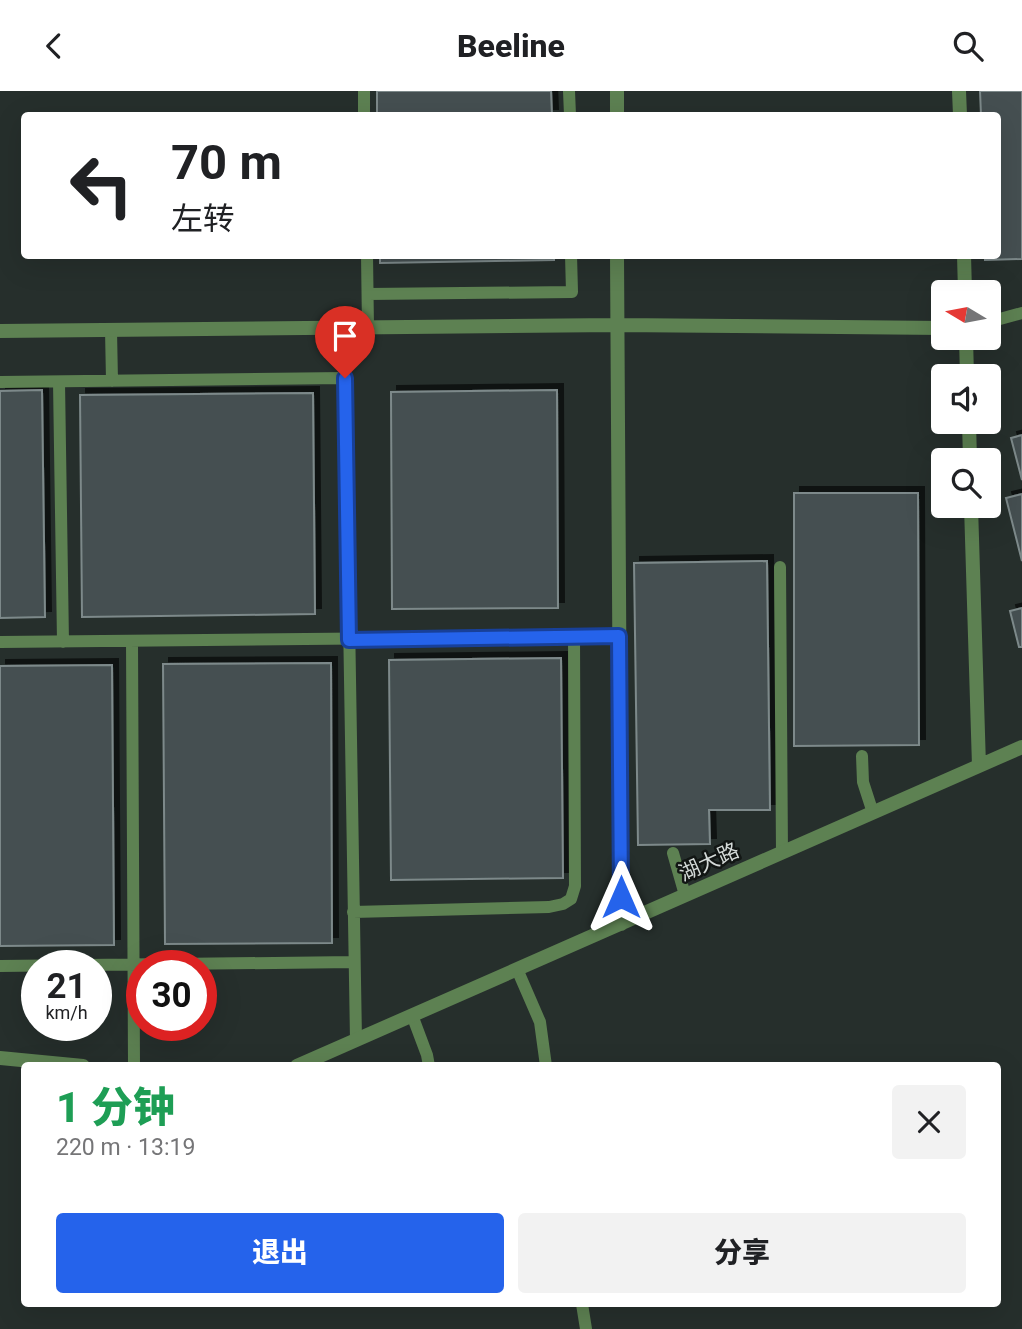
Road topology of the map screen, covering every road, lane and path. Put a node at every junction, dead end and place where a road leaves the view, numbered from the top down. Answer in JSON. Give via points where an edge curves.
{"nodes":[{"id":1,"x":364,"y":91,"type":"edge"},
{"id":2,"x":569,"y":91,"type":"edge"},
{"id":3,"x":617,"y":91,"type":"edge"},
{"id":4,"x":959,"y":91,"type":"edge"},
{"id":5,"x":364,"y":112,"type":"edge"},
{"id":6,"x":570,"y":112,"type":"edge"},
{"id":7,"x":617,"y":112,"type":"edge"},
{"id":8,"x":960,"y":112,"type":"edge"},
{"id":9,"x":367,"y":259,"type":"edge"},
{"id":10,"x":571,"y":259,"type":"edge"},
{"id":11,"x":617,"y":259,"type":"edge"},
{"id":12,"x":964,"y":259,"type":"edge"},
{"id":13,"x":965,"y":280,"type":"edge"},
{"id":14,"x":368,"y":294,"type":"junction"},
{"id":15,"x":1022,"y":313,"type":"edge"},
{"id":16,"x":1001,"y":320,"type":"edge"},
{"id":17,"x":1022,"y":322,"type":"edge"},
{"id":18,"x":1001,"y":323,"type":"edge"},
{"id":19,"x":617,"y":325,"type":"junction"},
{"id":20,"x":368,"y":328,"type":"junction"},
{"id":21,"x":931,"y":328,"type":"edge"},
{"id":22,"x":111,"y":330,"type":"junction"},
{"id":23,"x":0,"y":331,"type":"edge"},
{"id":24,"x":112,"y":381,"type":"junction"},
{"id":25,"x":0,"y":382,"type":"edge"},
{"id":26,"x":60,"y":382,"type":"junction"},
{"id":27,"x":971,"y":518,"type":"edge"},
{"id":28,"x":780,"y":567,"type":"dead end"},
{"id":29,"x":574,"y":636,"type":"junction"},
{"id":30,"x":619,"y":636,"type":"junction"},
{"id":31,"x":349,"y":640,"type":"junction"},
{"id":32,"x":132,"y":641,"type":"junction"},
{"id":33,"x":0,"y":642,"type":"edge"},
{"id":34,"x":63,"y":642,"type":"junction"},
{"id":35,"x":1022,"y":747,"type":"edge"},
{"id":36,"x":862,"y":755,"type":"dead end"},
{"id":37,"x":979,"y":766,"type":"junction"},
{"id":38,"x":873,"y":813,"type":"junction"},
{"id":39,"x":673,"y":853,"type":"dead end"},
{"id":40,"x":782,"y":853,"type":"junction"},
{"id":41,"x":685,"y":895,"type":"junction"},
{"id":42,"x":354,"y":912,"type":"junction"},
{"id":43,"x":621,"y":923,"type":"junction"},
{"id":44,"x":133,"y":950,"type":"edge"},
{"id":45,"x":354,"y":962,"type":"junction"},
{"id":46,"x":217,"y":963,"type":"edge"},
{"id":47,"x":126,"y":964,"type":"edge"},
{"id":48,"x":0,"y":966,"type":"edge"},
{"id":49,"x":517,"y":969,"type":"junction"},
{"id":50,"x":412,"y":1015,"type":"junction"},
{"id":51,"x":356,"y":1040,"type":"junction"},
{"id":52,"x":134,"y":1041,"type":"edge"},
{"id":53,"x":0,"y":1058,"type":"edge"},
{"id":54,"x":42,"y":1062,"type":"edge"},
{"id":55,"x":134,"y":1062,"type":"edge"},
{"id":56,"x":306,"y":1062,"type":"edge"},
{"id":57,"x":428,"y":1062,"type":"edge"},
{"id":58,"x":545,"y":1062,"type":"edge"},
{"id":59,"x":582,"y":1307,"type":"edge"},
{"id":60,"x":586,"y":1329,"type":"edge"}],
"edges":[{"from":1,"to":5,"type":"lane"},
{"from":2,"to":6,"type":"lane"},
{"from":3,"to":7,"type":"street"},
{"from":4,"to":8,"type":"street"},
{"from":9,"to":14,"type":"lane"},
{"from":10,"to":14,"type":"lane","via":[[572,292]]},
{"from":11,"to":19,"type":"street"},
{"from":12,"to":13,"type":"street"},
{"from":14,"to":20,"type":"lane"},
{"from":15,"to":16,"type":"lane"},
{"from":17,"to":18,"type":"lane"},
{"from":19,"to":20,"type":"street"},
{"from":19,"to":21,"type":"street"},
{"from":19,"to":30,"type":"street"},
{"from":20,"to":22,"type":"street"},
{"from":22,"to":23,"type":"street"},
{"from":22,"to":24,"type":"lane"},
{"from":24,"to":26,"type":"lane"},
{"from":24,"to":31,"type":"lane","via":[[345,378]]},
{"from":25,"to":26,"type":"lane"},
{"from":26,"to":34,"type":"lane"},
{"from":27,"to":37,"type":"street"},
{"from":28,"to":40,"type":"lane"},
{"from":29,"to":30,"type":"lane"},
{"from":29,"to":31,"type":"lane"},
{"from":29,"to":42,"type":"lane","via":[[575,885],[571,899],[549,907]]},
{"from":30,"to":43,"type":"street"},
{"from":31,"to":32,"type":"lane"},
{"from":31,"to":42,"type":"lane"},
{"from":32,"to":34,"type":"lane"},
{"from":32,"to":44,"type":"lane"},
{"from":33,"to":34,"type":"lane"},
{"from":35,"to":37,"type":"street","name":"湖大路"},
{"from":36,"to":38,"type":"lane","via":[[863,782]]},
{"from":37,"to":38,"type":"street","name":"湖大路"},
{"from":38,"to":40,"type":"street","name":"湖大路"},
{"from":39,"to":41,"type":"lane"},
{"from":40,"to":41,"type":"street","name":"湖大路"},
{"from":41,"to":43,"type":"street","name":"湖大路"},
{"from":42,"to":45,"type":"lane"},
{"from":43,"to":49,"type":"street","name":"湖大路"},
{"from":45,"to":46,"type":"lane"},
{"from":45,"to":51,"type":"lane"},
{"from":47,"to":48,"type":"lane"},
{"from":49,"to":50,"type":"street","name":"湖大路"},
{"from":49,"to":58,"type":"lane","via":[[540,1022]]},
{"from":50,"to":51,"type":"street","name":"湖大路"},
{"from":50,"to":57,"type":"lane"},
{"from":51,"to":56,"type":"street","name":"湖大路"},
{"from":52,"to":55,"type":"lane"},
{"from":53,"to":54,"type":"street"},
{"from":59,"to":60,"type":"lane"}]}
